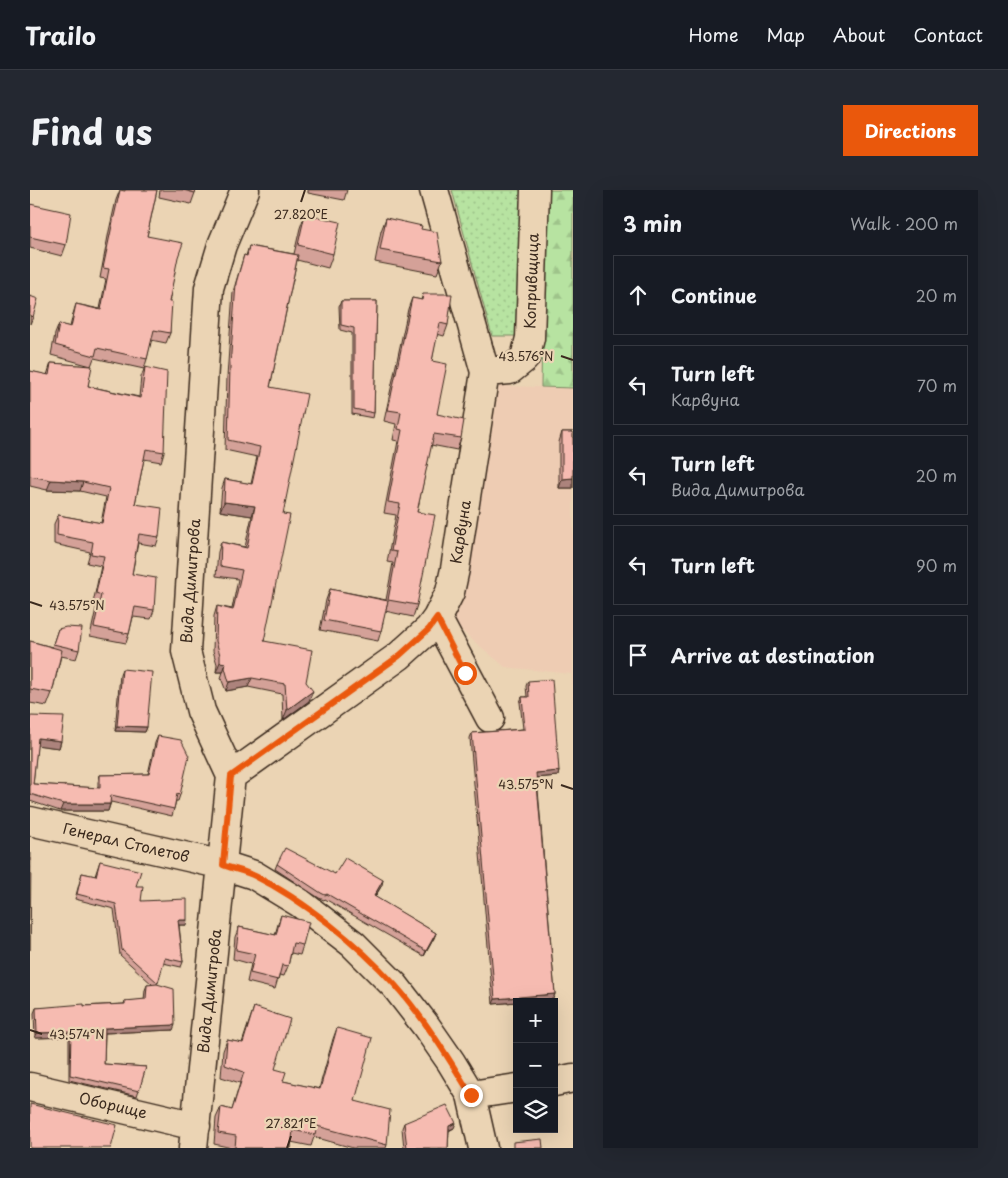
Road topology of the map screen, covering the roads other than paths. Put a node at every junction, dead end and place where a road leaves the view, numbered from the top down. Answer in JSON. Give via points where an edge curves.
{"nodes":[{"id":1,"x":245,"y":190,"type":"edge"},
{"id":2,"x":434,"y":190,"type":"edge"},
{"id":3,"x":536,"y":190,"type":"edge"},
{"id":4,"x":485,"y":372,"type":"junction"},
{"id":5,"x":437,"y":618,"type":"junction"},
{"id":6,"x":490,"y":718,"type":"dead end"},
{"id":7,"x":231,"y":776,"type":"junction"},
{"id":8,"x":30,"y":821,"type":"edge"},
{"id":9,"x":223,"y":865,"type":"junction"},
{"id":10,"x":573,"y":1078,"type":"edge"},
{"id":11,"x":558,"y":1081,"type":"edge"},
{"id":12,"x":30,"y":1086,"type":"edge"},
{"id":13,"x":513,"y":1089,"type":"edge"},
{"id":14,"x":471,"y":1095,"type":"junction"},
{"id":15,"x":195,"y":1137,"type":"edge"},
{"id":16,"x":483,"y":1148,"type":"edge"}],
"edges":[{"from":1,"to":7,"type":"street","name":"Вида Димитрова","via":[[209,288],[186,651],[200,711]]},
{"from":2,"to":4,"type":"street","name":"Карвуна"},
{"from":3,"to":4,"type":"street","name":"Копривщица","via":[[530,338],[525,358],[510,370]]},
{"from":4,"to":5,"type":"street","name":"Карвуна","via":[[455,569],[450,592]]},
{"from":5,"to":6,"type":"street"},
{"from":5,"to":7,"type":"street","name":"Карвуна","via":[[399,656]]},
{"from":7,"to":9,"type":"street","name":"Вида Димитрова"},
{"from":8,"to":9,"type":"street","name":"Генерал Столетов"},
{"from":9,"to":14,"type":"street","name":"Генерал Столетов","via":[[254,875],[292,898],[353,944],[395,986]]},
{"from":9,"to":15,"type":"street","name":"Вида Димитрова"},
{"from":10,"to":11,"type":"street"},
{"from":12,"to":15,"type":"street","name":"Оборище"},
{"from":13,"to":14,"type":"street"},
{"from":14,"to":16,"type":"street","name":"Генерал Столетов"}]}
